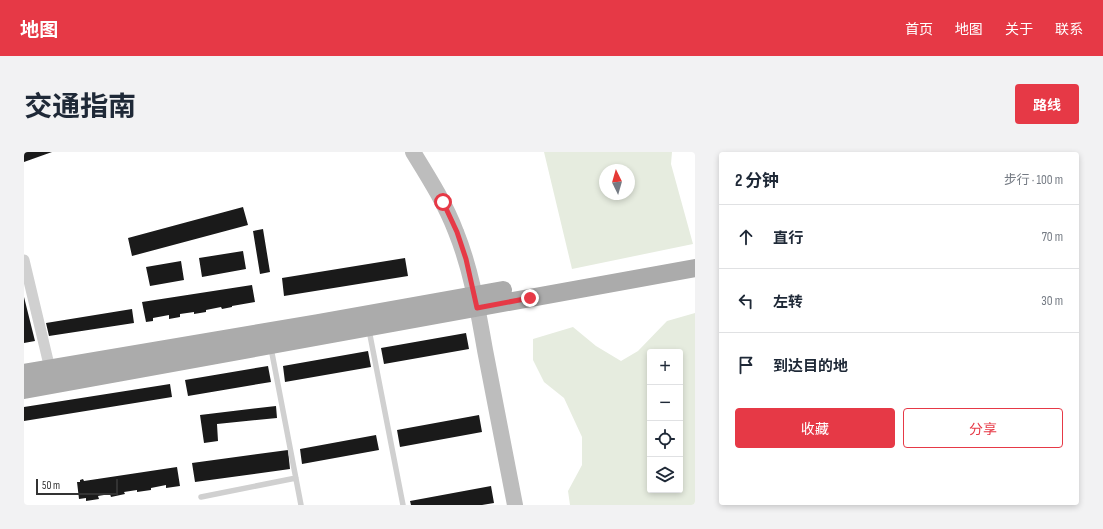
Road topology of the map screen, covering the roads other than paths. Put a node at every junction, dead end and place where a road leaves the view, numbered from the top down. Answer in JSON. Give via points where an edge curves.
{"nodes":[{"id":1,"x":413,"y":152,"type":"edge"},
{"id":2,"x":695,"y":256,"type":"edge"},
{"id":3,"x":24,"y":260,"type":"edge"},
{"id":4,"x":695,"y":268,"type":"edge"},
{"id":5,"x":476,"y":302,"type":"junction"},
{"id":6,"x":368,"y":327,"type":"junction"},
{"id":7,"x":270,"y":345,"type":"junction"},
{"id":8,"x":50,"y":369,"type":"junction"},
{"id":9,"x":24,"y":373,"type":"edge"},
{"id":10,"x":24,"y":390,"type":"edge"},
{"id":11,"x":296,"y":478,"type":"junction"},
{"id":12,"x":201,"y":497,"type":"dead end"},
{"id":13,"x":301,"y":505,"type":"edge"},
{"id":14,"x":403,"y":505,"type":"edge"},
{"id":15,"x":515,"y":505,"type":"edge"}],
"edges":[{"from":1,"to":5,"type":"street","via":[[443,202],[457,232]]},
{"from":2,"to":5,"type":"main road"},
{"from":3,"to":8,"type":"street"},
{"from":4,"to":5,"type":"main road"},
{"from":5,"to":6,"type":"main road"},
{"from":5,"to":8,"type":"main road","via":[[318,323]]},
{"from":5,"to":15,"type":"street"},
{"from":6,"to":7,"type":"main road"},
{"from":6,"to":14,"type":"lane"},
{"from":7,"to":10,"type":"main road"},
{"from":7,"to":11,"type":"lane"},
{"from":8,"to":9,"type":"main road"},
{"from":11,"to":12,"type":"lane"},
{"from":11,"to":13,"type":"lane"}]}
